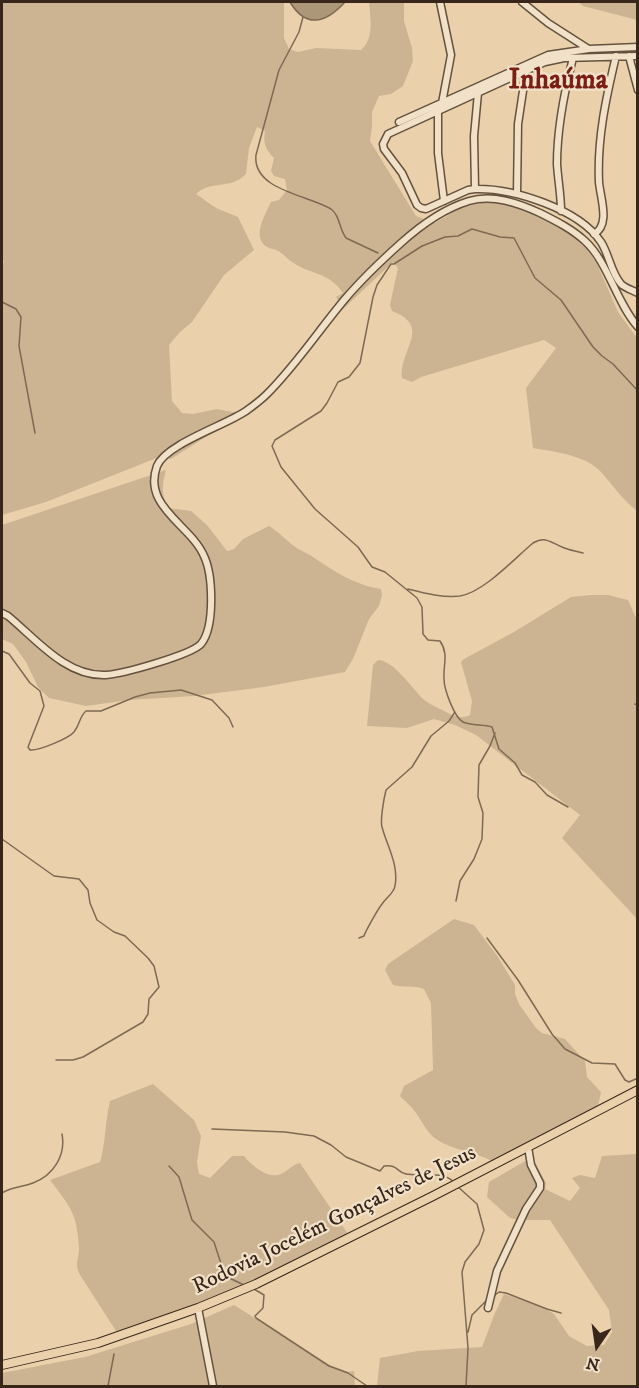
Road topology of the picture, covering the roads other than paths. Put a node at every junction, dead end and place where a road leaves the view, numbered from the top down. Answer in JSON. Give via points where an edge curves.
{"nodes":[{"id":1,"x":440,"y":2,"type":"edge"},
{"id":2,"x":522,"y":2,"type":"edge"},
{"id":3,"x":638,"y":48,"type":"edge"},
{"id":4,"x":589,"y":49,"type":"junction"},
{"id":5,"x":616,"y":56,"type":"junction"},
{"id":6,"x":629,"y":56,"type":"junction"},
{"id":7,"x":638,"y":56,"type":"edge"},
{"id":8,"x":573,"y":58,"type":"junction"},
{"id":9,"x":526,"y":71,"type":"junction"},
{"id":10,"x":638,"y":90,"type":"edge"},
{"id":11,"x":478,"y":93,"type":"junction"},
{"id":12,"x":442,"y":103,"type":"junction"},
{"id":13,"x":438,"y":111,"type":"junction"},
{"id":14,"x":399,"y":122,"type":"dead end"},
{"id":15,"x":475,"y":189,"type":"junction"},
{"id":16,"x":518,"y":194,"type":"junction"},
{"id":17,"x":444,"y":201,"type":"junction"},
{"id":18,"x":561,"y":211,"type":"junction"},
{"id":19,"x":594,"y":234,"type":"junction"},
{"id":20,"x":638,"y":293,"type":"edge"},
{"id":21,"x":638,"y":327,"type":"edge"},
{"id":22,"x":2,"y":613,"type":"edge"},
{"id":23,"x":638,"y":1090,"type":"edge"},
{"id":24,"x":528,"y":1147,"type":"junction"},
{"id":25,"x":198,"y":1308,"type":"junction"},
{"id":26,"x":488,"y":1308,"type":"dead end"},
{"id":27,"x":2,"y":1365,"type":"edge"},
{"id":28,"x":213,"y":1386,"type":"edge"}],
"edges":[{"from":1,"to":12,"type":"street","via":[[451,55]]},
{"from":2,"to":4,"type":"street"},
{"from":3,"to":4,"type":"street"},
{"from":4,"to":12,"type":"street","via":[[548,55]]},
{"from":5,"to":6,"type":"street"},
{"from":5,"to":8,"type":"street"},
{"from":5,"to":19,"type":"street","via":[[600,141],[603,223]]},
{"from":6,"to":7,"type":"street"},
{"from":6,"to":10,"type":"street"},
{"from":8,"to":9,"type":"street","via":[[552,60]]},
{"from":8,"to":18,"type":"street","via":[[558,134]]},
{"from":9,"to":11,"type":"street"},
{"from":9,"to":16,"type":"street","via":[[516,142]]},
{"from":11,"to":13,"type":"street"},
{"from":11,"to":15,"type":"street"},
{"from":12,"to":14,"type":"street"},
{"from":13,"to":17,"type":"street"},
{"from":13,"to":17,"type":"street","via":[[388,134],[383,144],[418,207]]},
{"from":15,"to":16,"type":"street"},
{"from":15,"to":17,"type":"street"},
{"from":16,"to":18,"type":"street"},
{"from":18,"to":19,"type":"street"},
{"from":19,"to":20,"type":"street","via":[[605,248],[620,282]]},
{"from":21,"to":22,"type":"street","via":[[624,310],[591,246],[564,225],[506,200],[470,200],[453,207],[424,222],[365,277],[267,394],[245,412],[192,438],[158,464],[157,496],[167,514],[194,539],[205,556],[210,621],[200,645],[190,652],[120,674],[102,675],[61,661]]},
{"from":23,"to":24,"type":"main road","name":"Rodovia Jocelém Gonçalves de Jesus"},
{"from":24,"to":25,"type":"main road","name":"Rodovia Jocelém Gonçalves de Jesus","via":[[256,1284]]},
{"from":24,"to":26,"type":"street","via":[[540,1188],[497,1271]]},
{"from":25,"to":27,"type":"main road","name":"Rodovia Jocelém Gonçalves de Jesus","via":[[79,1348]]},
{"from":25,"to":28,"type":"street"}]}
